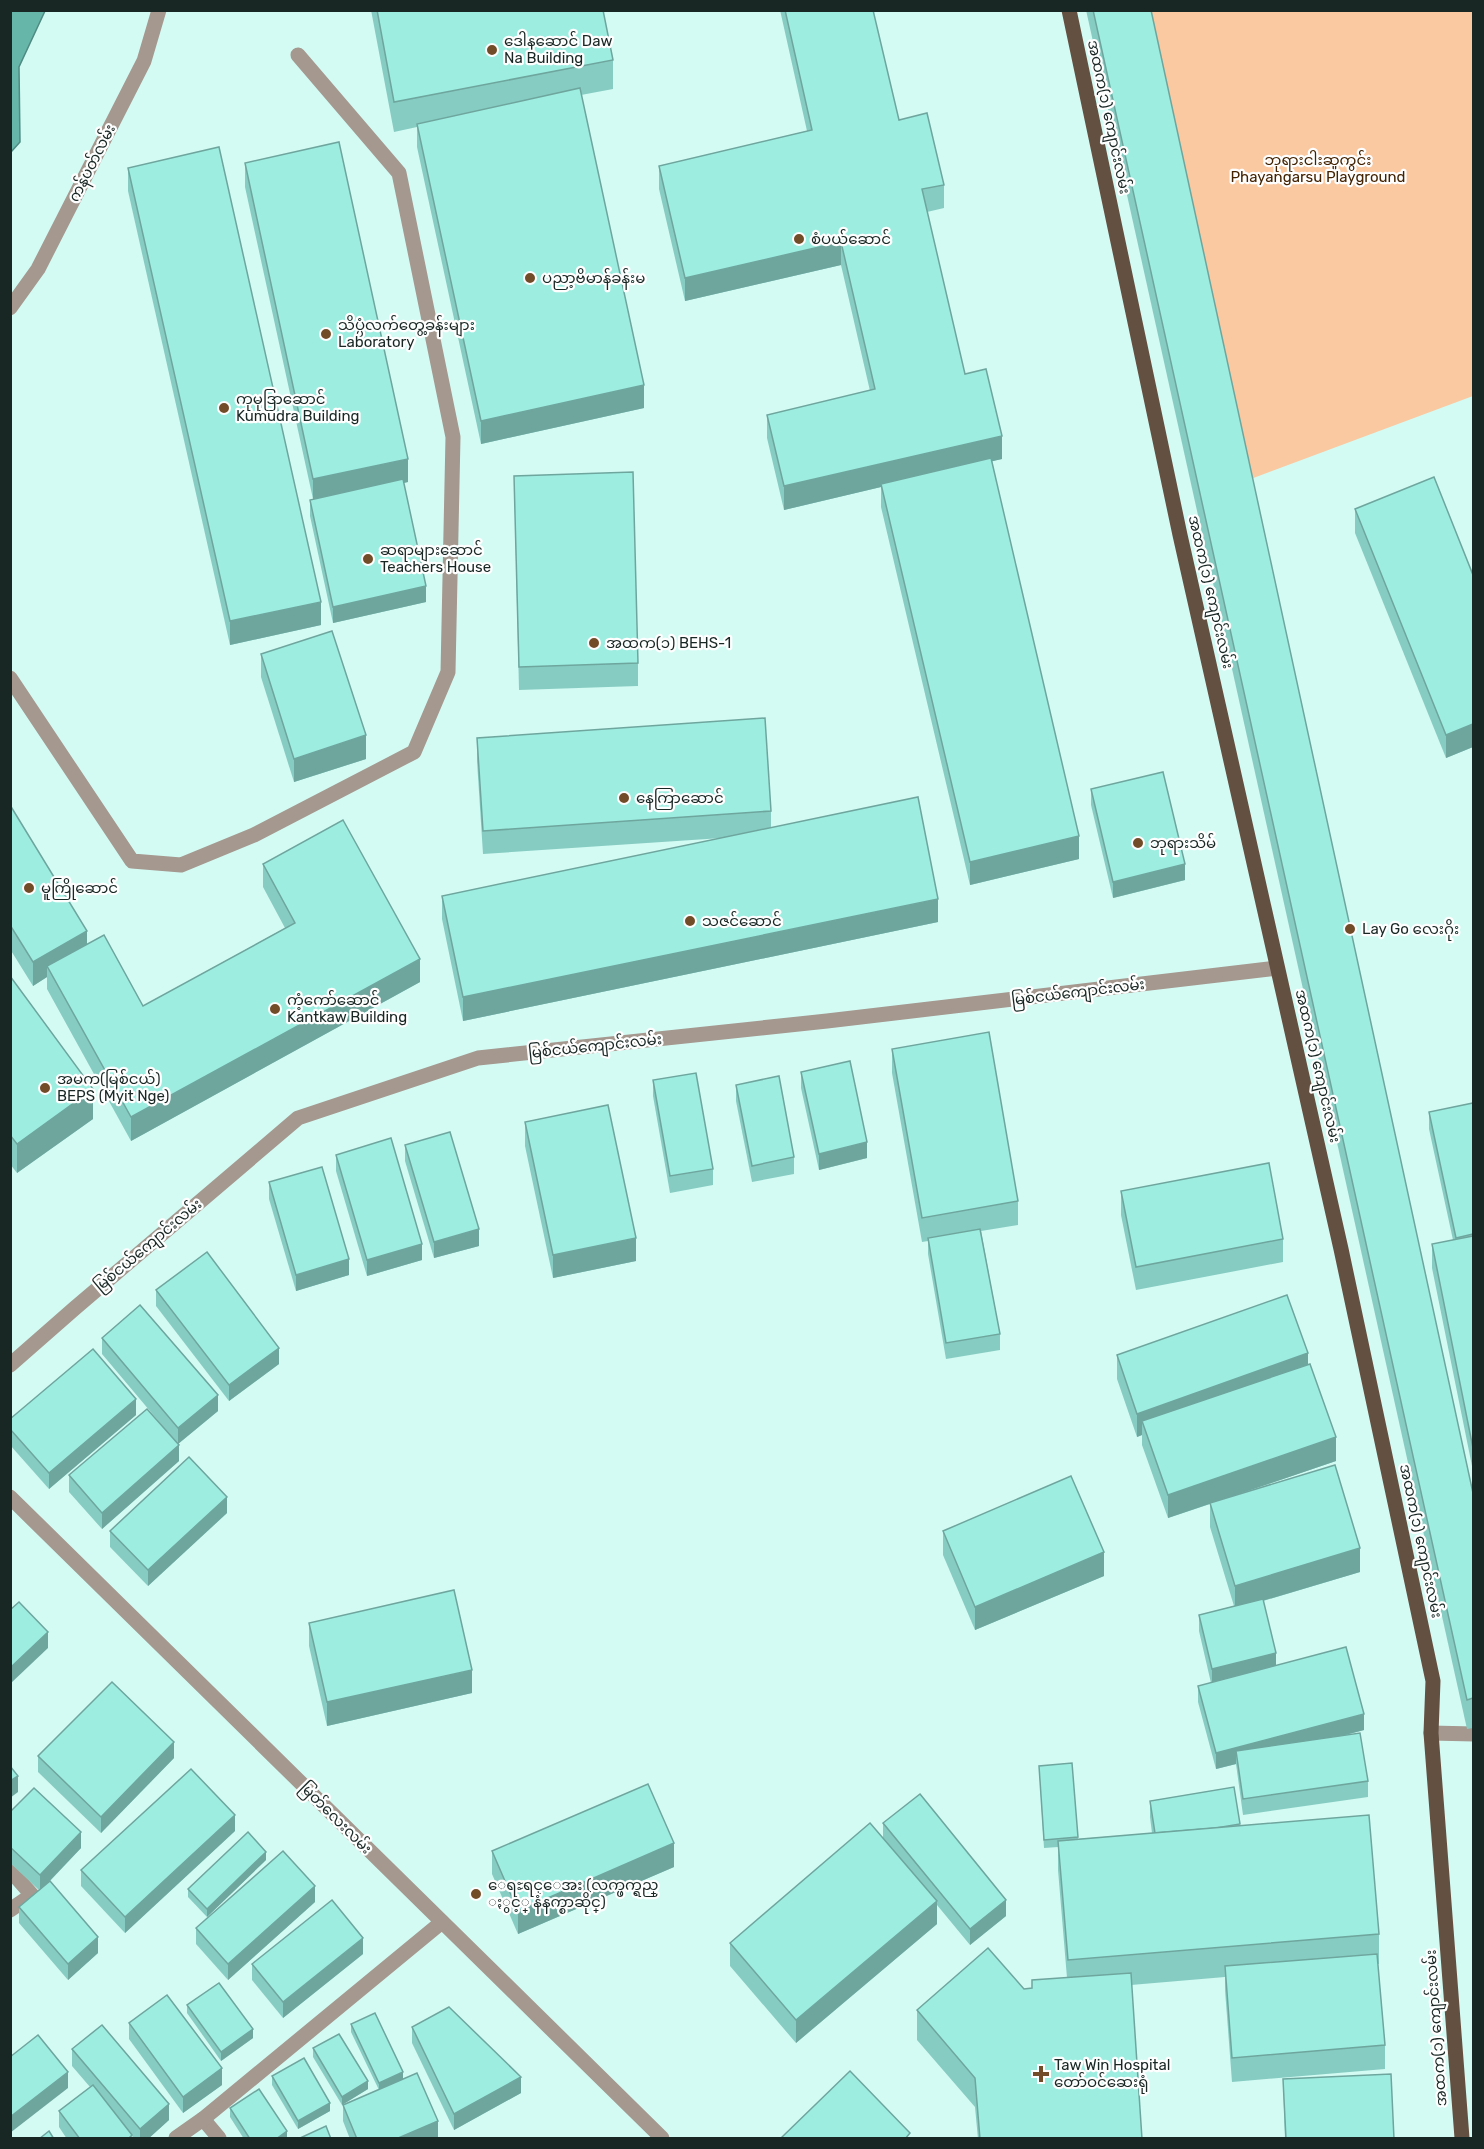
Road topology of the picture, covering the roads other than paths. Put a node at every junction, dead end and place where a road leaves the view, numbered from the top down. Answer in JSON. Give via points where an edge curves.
{"nodes":[{"id":1,"x":159,"y":10,"type":"edge"},
{"id":2,"x":1068,"y":10,"type":"edge"},
{"id":3,"x":298,"y":55,"type":"dead end"},
{"id":4,"x":10,"y":308,"type":"edge"},
{"id":5,"x":10,"y":678,"type":"edge"},
{"id":6,"x":1277,"y":968,"type":"junction"},
{"id":7,"x":10,"y":1365,"type":"edge"},
{"id":8,"x":10,"y":1497,"type":"edge"},
{"id":9,"x":1431,"y":1733,"type":"junction"},
{"id":10,"x":1473,"y":1734,"type":"edge"},
{"id":11,"x":10,"y":1870,"type":"edge"},
{"id":12,"x":10,"y":1910,"type":"edge"},
{"id":13,"x":442,"y":1922,"type":"junction"},
{"id":14,"x":203,"y":2119,"type":"junction"},
{"id":15,"x":176,"y":2139,"type":"edge"},
{"id":16,"x":219,"y":2139,"type":"edge"},
{"id":17,"x":662,"y":2139,"type":"edge"},
{"id":18,"x":1462,"y":2139,"type":"edge"}],
"edges":[{"from":1,"to":4,"type":"street","name":"ကန်ပတ်လမ်း","via":[[144,61],[38,269]]},
{"from":2,"to":6,"type":"main road","name":"အထက(၁) ကျောင်းလမ်း","via":[[1177,524]]},
{"from":3,"to":5,"type":"street","via":[[399,174],[453,437],[448,672],[414,752],[254,835],[181,866],[132,861]]},
{"from":6,"to":7,"type":"street","name":"မြစ်ငယ်ကျောင်းလမ်း","via":[[478,1058],[298,1118]]},
{"from":6,"to":9,"type":"main road","name":"အထက(၁) ကျောင်းလမ်း","via":[[1433,1681]]},
{"from":8,"to":13,"type":"street","name":"မြတ်လေးလမ်း"},
{"from":9,"to":10,"type":"street"},
{"from":9,"to":18,"type":"main road","name":"အထက(၁) ကျောင်းလမ်း"},
{"from":11,"to":12,"type":"street","via":[[32,1895]]},
{"from":13,"to":14,"type":"street"},
{"from":13,"to":17,"type":"street","name":"မြတ်လေးလမ်း"},
{"from":14,"to":15,"type":"street"},
{"from":14,"to":16,"type":"street"}]}
